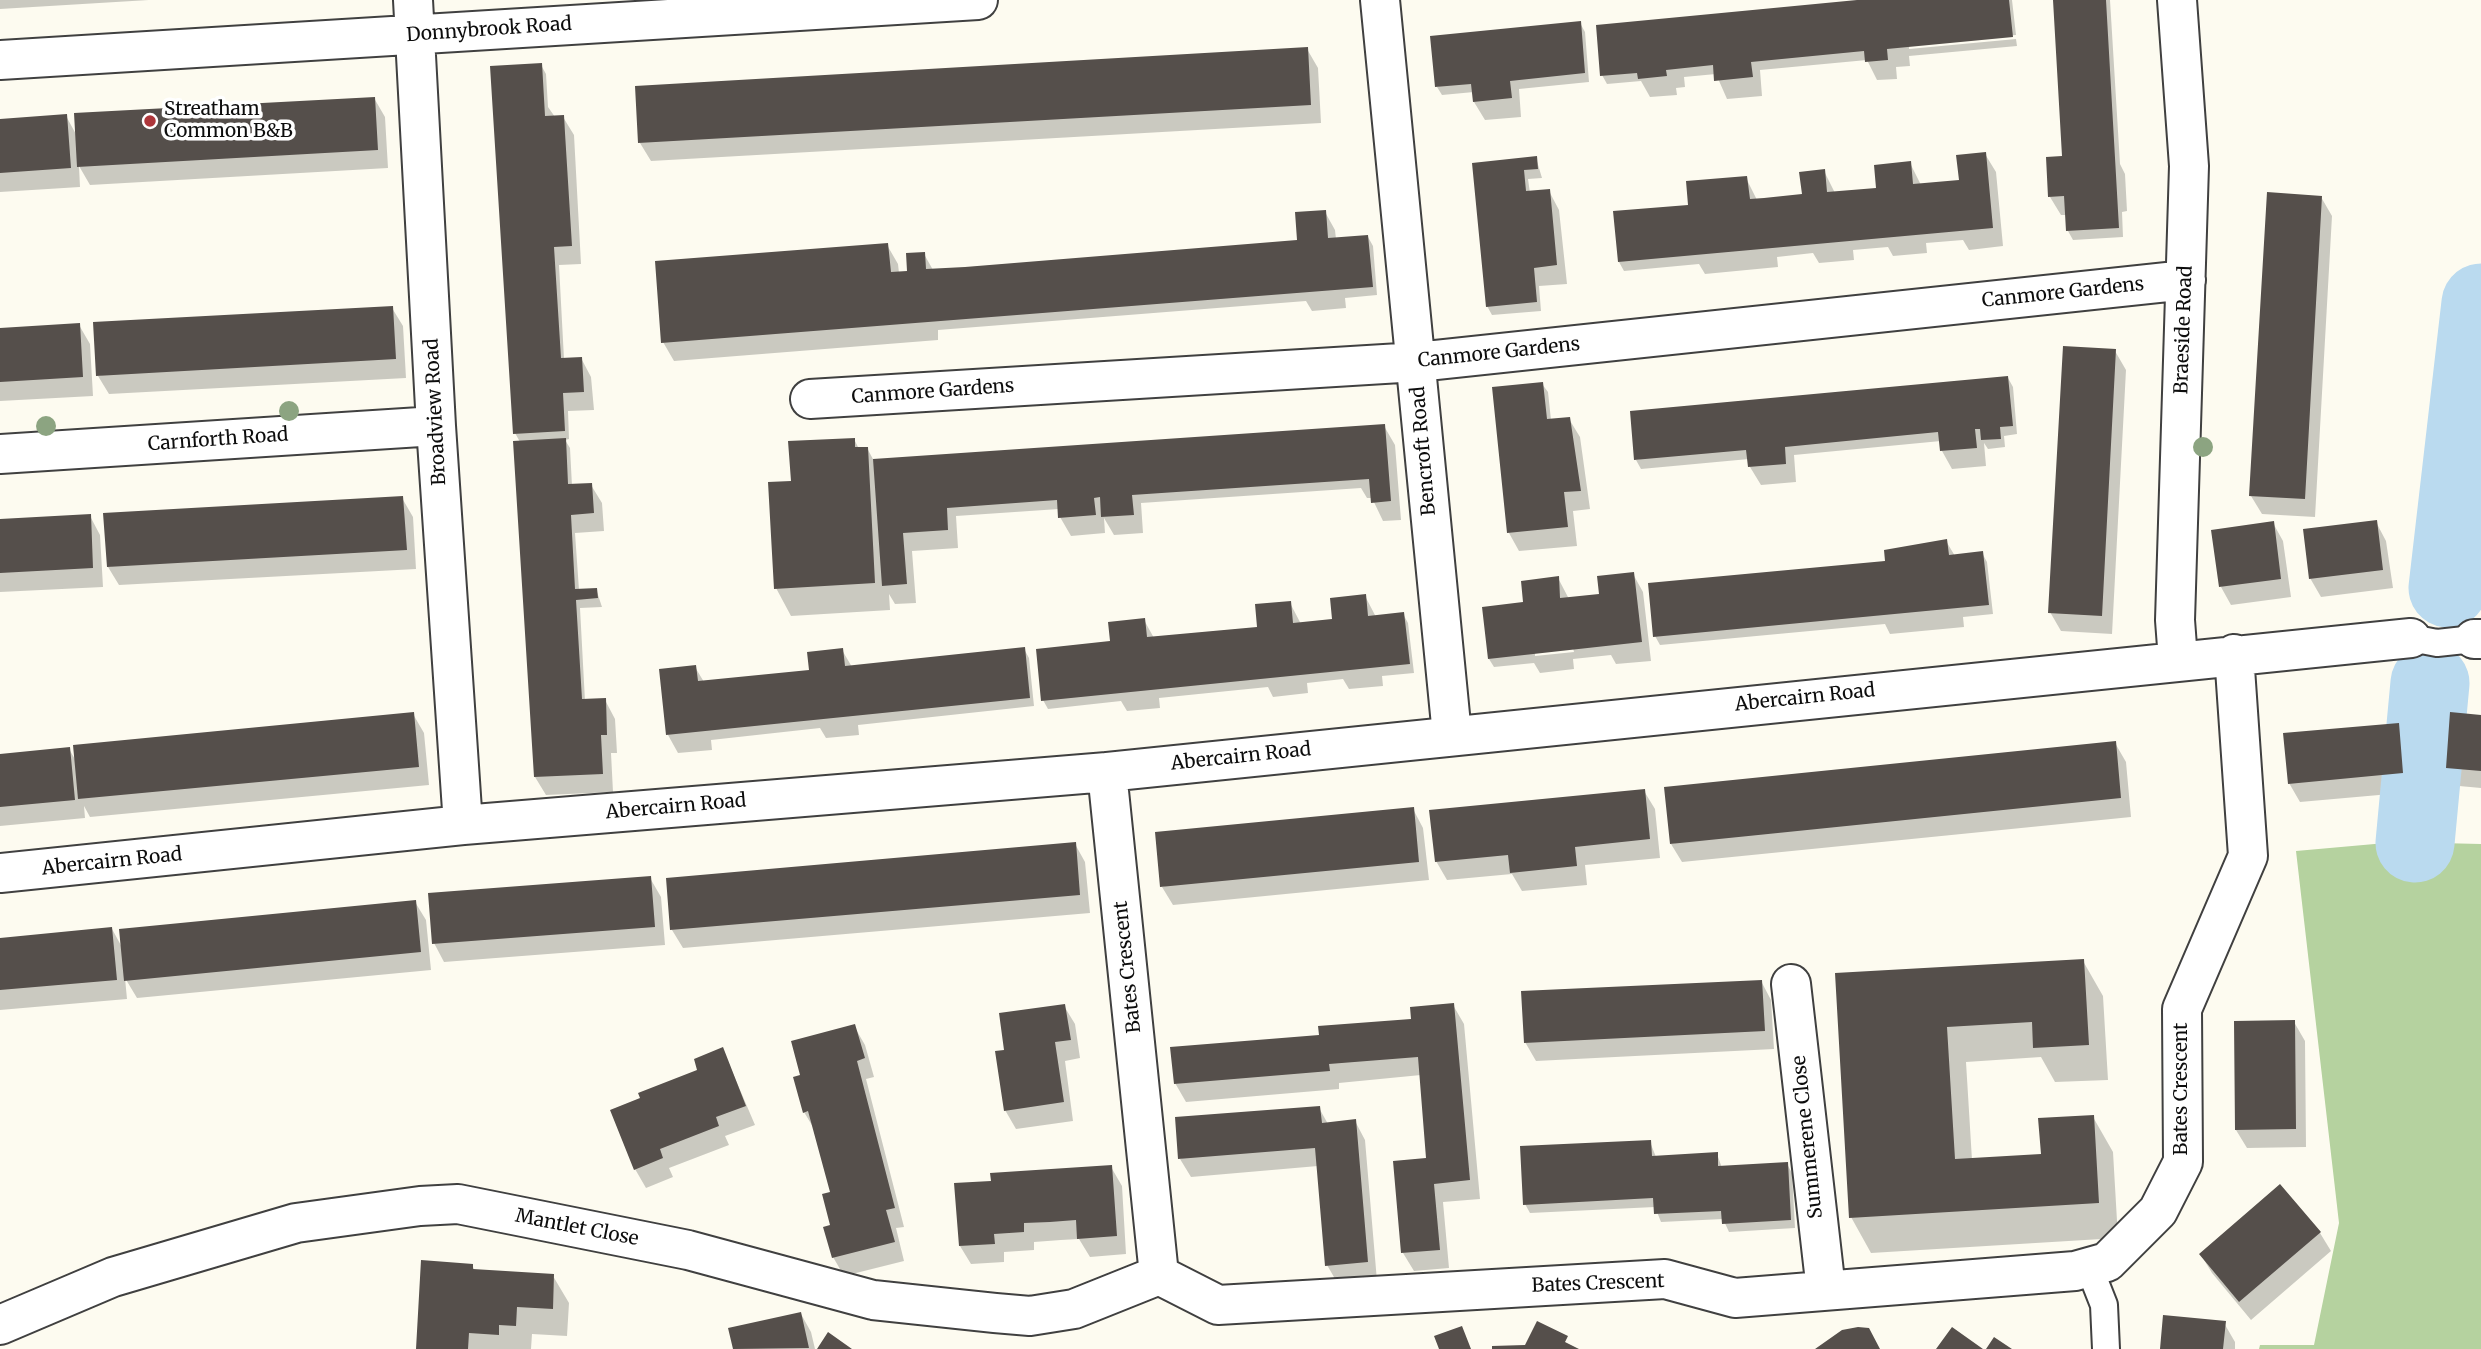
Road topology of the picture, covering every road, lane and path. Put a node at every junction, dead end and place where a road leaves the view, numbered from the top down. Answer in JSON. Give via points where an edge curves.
{"nodes":[{"id":1,"x":978,"y":0,"type":"edge"},
{"id":2,"x":1380,"y":0,"type":"edge"},
{"id":3,"x":2177,"y":0,"type":"edge"},
{"id":4,"x":414,"y":18,"type":"edge"},
{"id":5,"x":0,"y":60,"type":"edge"},
{"id":6,"x":2186,"y":280,"type":"junction"},
{"id":7,"x":1417,"y":362,"type":"junction"},
{"id":8,"x":810,"y":399,"type":"dead end"},
{"id":9,"x":436,"y":426,"type":"junction"},
{"id":10,"x":0,"y":454,"type":"edge"},
{"id":11,"x":2411,"y":638,"type":"joint"},
{"id":12,"x":2478,"y":639,"type":"edge"},
{"id":13,"x":2234,"y":654,"type":"junction"},
{"id":14,"x":2178,"y":660,"type":"junction"},
{"id":15,"x":1452,"y":735,"type":"junction"},
{"id":16,"x":1107,"y":772,"type":"junction"},
{"id":17,"x":463,"y":825,"type":"junction"},
{"id":18,"x":0,"y":873,"type":"edge"},
{"id":19,"x":1791,"y":984,"type":"dead end"},
{"id":20,"x":2089,"y":1267,"type":"junction"},
{"id":21,"x":1159,"y":1275,"type":"junction"},
{"id":22,"x":1826,"y":1290,"type":"junction"},
{"id":23,"x":0,"y":1325,"type":"edge"},
{"id":24,"x":2106,"y":1349,"type":"edge"}],
"edges":[{"from":1,"to":4,"type":"street","name":"Donnybrook Road"},
{"from":2,"to":7,"type":"street","name":"Bencroft Road"},
{"from":3,"to":6,"type":"street","name":"Braeside Road","via":[[2189,166]]},
{"from":4,"to":5,"type":"street","name":"Donnybrook Road"},
{"from":4,"to":9,"type":"street","name":"Broadview Road"},
{"from":6,"to":7,"type":"street","name":"Canmore Gardens"},
{"from":6,"to":14,"type":"street","name":"Braeside Road","via":[[2175,628]]},
{"from":7,"to":8,"type":"street","name":"Canmore Gardens"},
{"from":7,"to":15,"type":"street","name":"Bencroft Road","via":[[1423,464]]},
{"from":9,"to":10,"type":"street","name":"Carnforth Road"},
{"from":9,"to":17,"type":"street","name":"Broadview Road"},
{"from":11,"to":12,"type":"lane","name":"Abercairn Road","via":[[2437,643]]},
{"from":11,"to":13,"type":"street","name":"Abercairn Road"},
{"from":13,"to":14,"type":"street","name":"Abercairn Road"},
{"from":13,"to":20,"type":"street","name":"Bates Crescent","via":[[2248,856],[2182,1009],[2183,1162],[2158,1211],[2107,1262]]},
{"from":14,"to":15,"type":"street","name":"Abercairn Road"},
{"from":15,"to":16,"type":"street","name":"Abercairn Road"},
{"from":16,"to":17,"type":"street","name":"Abercairn Road"},
{"from":16,"to":21,"type":"street","name":"Bates Crescent"},
{"from":17,"to":18,"type":"street","name":"Abercairn Road"},
{"from":19,"to":22,"type":"street","name":"Summerene Close"},
{"from":20,"to":22,"type":"street","name":"Bates Crescent"},
{"from":20,"to":24,"type":"lane","via":[[2104,1305]]},
{"from":21,"to":22,"type":"street","name":"Bates Crescent","via":[[1218,1305],[1665,1279],[1735,1298]]},
{"from":21,"to":23,"type":"street","name":"Mantlet Close","via":[[1074,1309],[1030,1315],[995,1313],[873,1300],[688,1250],[458,1204],[296,1223],[113,1278]]}]}
